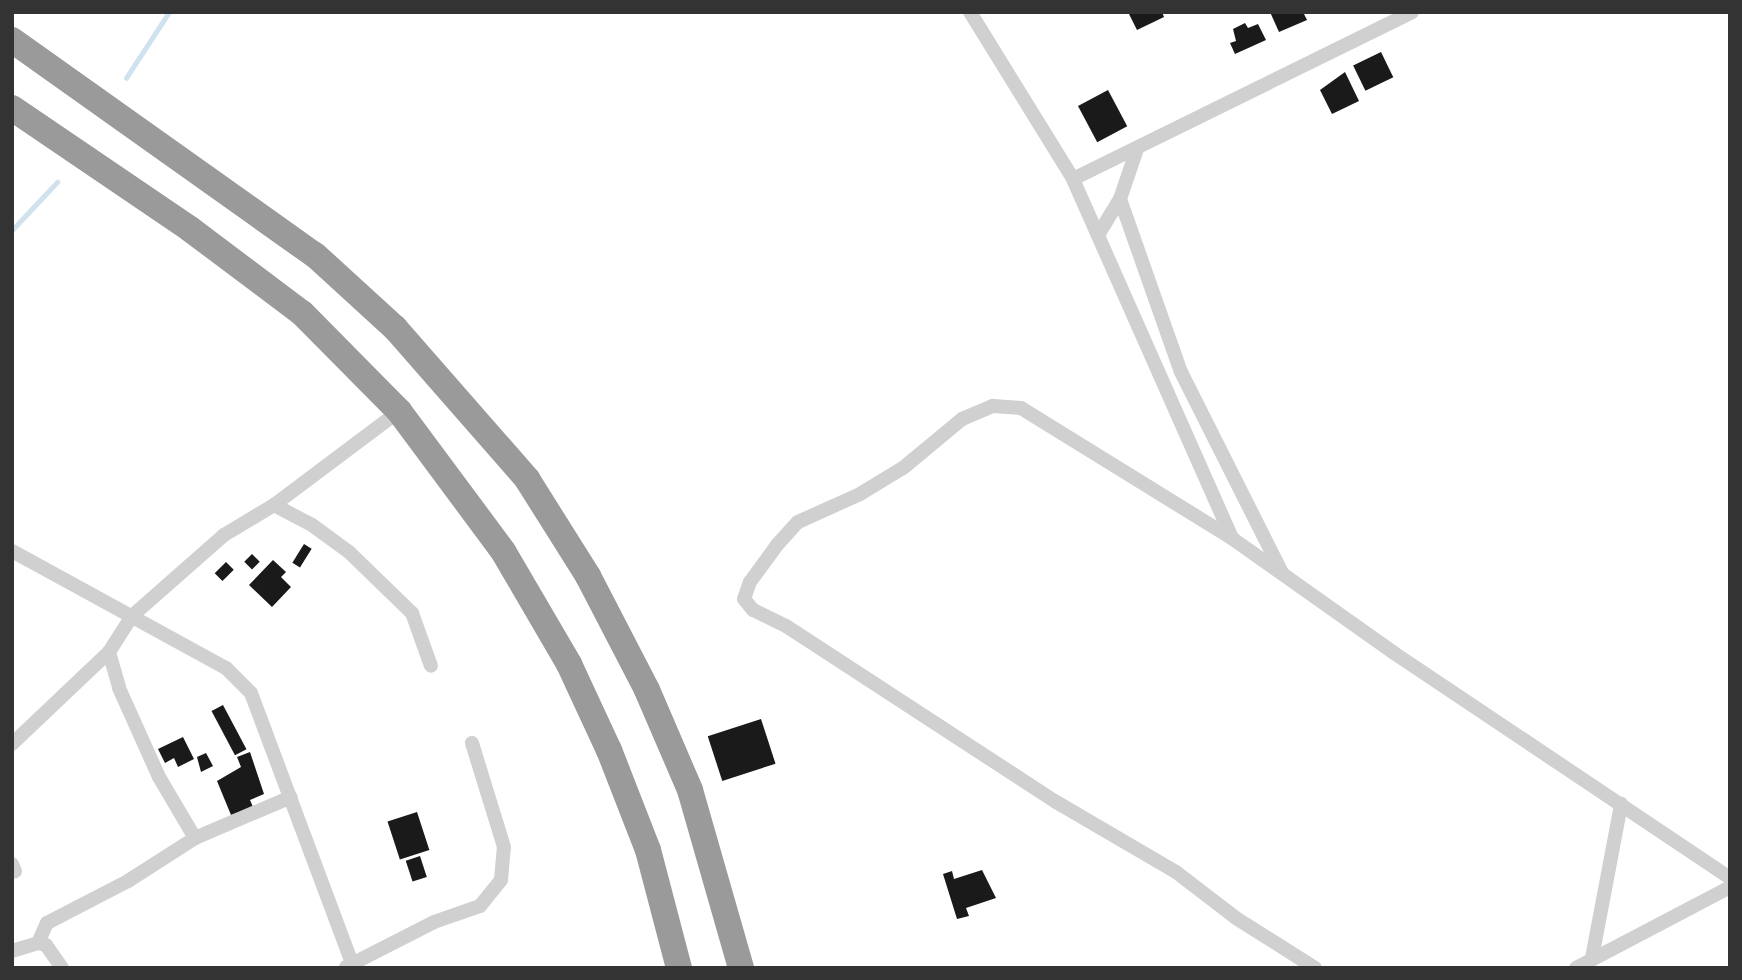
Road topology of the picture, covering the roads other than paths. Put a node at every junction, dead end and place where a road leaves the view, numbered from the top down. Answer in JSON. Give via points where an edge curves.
{"nodes":[{"id":1,"x":970,"y":12,"type":"edge"},
{"id":2,"x":1412,"y":12,"type":"edge"},
{"id":3,"x":1384,"y":19,"type":"edge"},
{"id":4,"x":12,"y":40,"type":"edge"},
{"id":5,"x":12,"y":108,"type":"edge"},
{"id":6,"x":1137,"y":149,"type":"junction"},
{"id":7,"x":1073,"y":179,"type":"junction"},
{"id":8,"x":1120,"y":199,"type":"junction"},
{"id":9,"x":1098,"y":235,"type":"junction"},
{"id":10,"x":1170,"y":401,"type":"junction"},
{"id":11,"x":1195,"y":401,"type":"junction"},
{"id":12,"x":399,"y":411,"type":"junction"},
{"id":13,"x":274,"y":505,"type":"junction"},
{"id":14,"x":1233,"y":539,"type":"junction"},
{"id":15,"x":12,"y":551,"type":"edge"},
{"id":16,"x":1283,"y":574,"type":"junction"},
{"id":17,"x":132,"y":616,"type":"junction"},
{"id":18,"x":109,"y":652,"type":"junction"},
{"id":19,"x":431,"y":666,"type":"dead end"},
{"id":20,"x":472,"y":743,"type":"dead end"},
{"id":21,"x":12,"y":744,"type":"edge"},
{"id":22,"x":290,"y":797,"type":"junction"},
{"id":23,"x":1621,"y":804,"type":"junction"},
{"id":24,"x":195,"y":838,"type":"junction"},
{"id":25,"x":1730,"y":878,"type":"edge"},
{"id":26,"x":1730,"y":887,"type":"edge"},
{"id":27,"x":38,"y":943,"type":"junction"},
{"id":28,"x":12,"y":951,"type":"edge"},
{"id":29,"x":1592,"y":958,"type":"junction"},
{"id":30,"x":351,"y":966,"type":"edge"},
{"id":31,"x":62,"y":968,"type":"edge"},
{"id":32,"x":679,"y":968,"type":"edge"},
{"id":33,"x":741,"y":968,"type":"edge"},
{"id":34,"x":1315,"y":968,"type":"edge"},
{"id":35,"x":1576,"y":968,"type":"edge"}],
"edges":[{"from":1,"to":7,"type":"street"},
{"from":2,"to":3,"type":"street"},
{"from":3,"to":6,"type":"street"},
{"from":4,"to":33,"type":"highway","via":[[315,255],[394,328],[527,479],[606,608],[648,690],[690,790]]},
{"from":5,"to":12,"type":"highway","via":[[190,229],[302,313]]},
{"from":6,"to":7,"type":"street"},
{"from":6,"to":8,"type":"street"},
{"from":7,"to":9,"type":"street"},
{"from":8,"to":9,"type":"street"},
{"from":8,"to":11,"type":"street"},
{"from":9,"to":10,"type":"street"},
{"from":10,"to":11,"type":"street"},
{"from":10,"to":14,"type":"street"},
{"from":11,"to":16,"type":"street"},
{"from":12,"to":13,"type":"street"},
{"from":12,"to":32,"type":"highway","via":[[503,551],[569,664],[648,850]]},
{"from":13,"to":17,"type":"street","via":[[224,535]]},
{"from":13,"to":19,"type":"street","via":[[349,552],[412,613]]},
{"from":14,"to":16,"type":"street"},
{"from":14,"to":34,"type":"street","via":[[1021,408],[1006,404],[962,419],[903,468],[798,522],[750,582],[744,599],[753,610],[786,626],[1056,802],[1175,872]]},
{"from":15,"to":17,"type":"street"},
{"from":16,"to":23,"type":"street"},
{"from":17,"to":18,"type":"street"},
{"from":17,"to":22,"type":"street","via":[[226,668],[251,693]]},
{"from":18,"to":21,"type":"street"},
{"from":18,"to":24,"type":"street","via":[[119,688],[159,777]]},
{"from":20,"to":30,"type":"street","via":[[504,848],[501,880],[480,906],[434,922]]},
{"from":22,"to":24,"type":"street"},
{"from":22,"to":30,"type":"street"},
{"from":23,"to":25,"type":"street"},
{"from":23,"to":29,"type":"street"},
{"from":24,"to":27,"type":"street","via":[[128,881],[47,923]]},
{"from":26,"to":29,"type":"street"},
{"from":27,"to":28,"type":"street"},
{"from":27,"to":31,"type":"street","via":[[46,945]]},
{"from":29,"to":35,"type":"street"}]}
